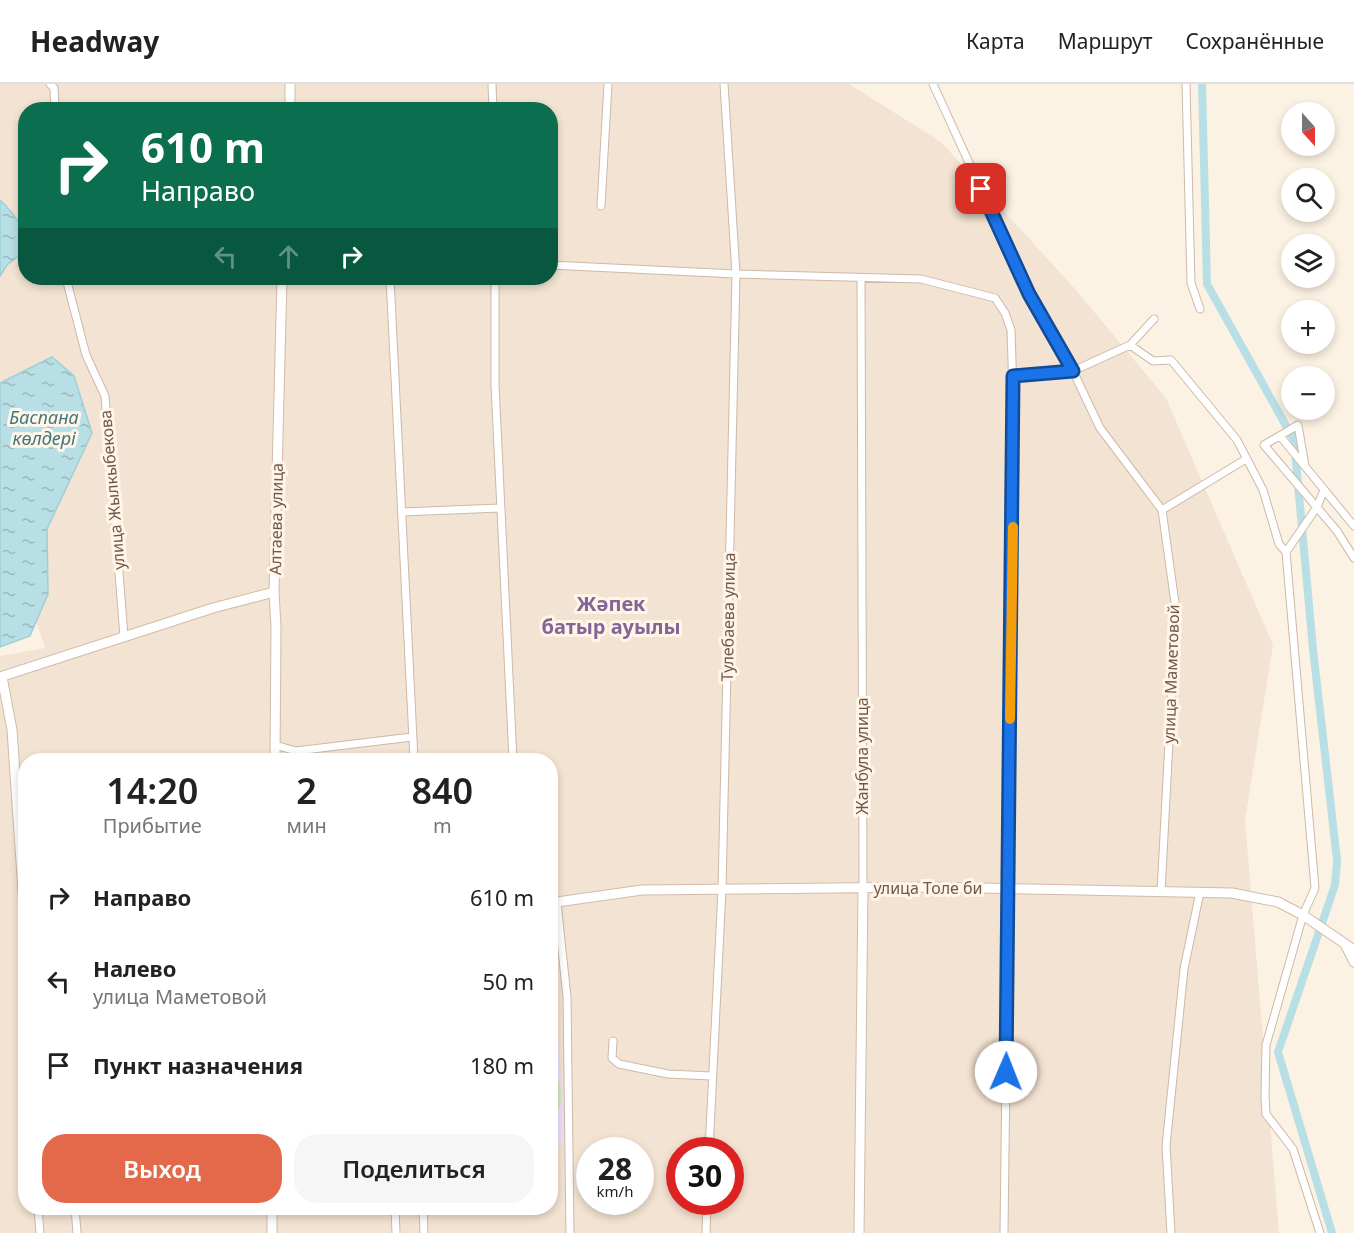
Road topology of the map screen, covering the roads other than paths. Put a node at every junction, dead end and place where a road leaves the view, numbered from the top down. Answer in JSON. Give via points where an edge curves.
{"nodes":[{"id":1,"x":50,"y":84,"type":"edge"},
{"id":2,"x":290,"y":84,"type":"edge"},
{"id":3,"x":492,"y":84,"type":"edge"},
{"id":4,"x":608,"y":84,"type":"edge"},
{"id":5,"x":724,"y":84,"type":"edge"},
{"id":6,"x":933,"y":84,"type":"edge"},
{"id":7,"x":1186,"y":84,"type":"edge"},
{"id":8,"x":55,"y":102,"type":"edge"},
{"id":9,"x":290,"y":102,"type":"edge"},
{"id":10,"x":493,"y":102,"type":"edge"},
{"id":11,"x":601,"y":206,"type":"dead end"},
{"id":12,"x":558,"y":265,"type":"edge"},
{"id":13,"x":736,"y":274,"type":"junction"},
{"id":14,"x":861,"y":278,"type":"junction"},
{"id":15,"x":68,"y":285,"type":"edge"},
{"id":16,"x":282,"y":285,"type":"edge"},
{"id":17,"x":390,"y":285,"type":"edge"},
{"id":18,"x":495,"y":285,"type":"edge"},
{"id":19,"x":1200,"y":309,"type":"dead end"},
{"id":20,"x":1154,"y":319,"type":"dead end"},
{"id":21,"x":1130,"y":345,"type":"junction"},
{"id":22,"x":1073,"y":371,"type":"junction"},
{"id":23,"x":1013,"y":376,"type":"junction"},
{"id":24,"x":1280,"y":436,"type":"junction"},
{"id":25,"x":1246,"y":459,"type":"junction"},
{"id":26,"x":1305,"y":466,"type":"junction"},
{"id":27,"x":1324,"y":490,"type":"junction"},
{"id":28,"x":1317,"y":507,"type":"junction"},
{"id":29,"x":500,"y":508,"type":"junction"},
{"id":30,"x":1162,"y":510,"type":"junction"},
{"id":31,"x":402,"y":512,"type":"junction"},
{"id":32,"x":1354,"y":526,"type":"edge"},
{"id":33,"x":1286,"y":552,"type":"junction"},
{"id":34,"x":1354,"y":558,"type":"edge"},
{"id":35,"x":274,"y":592,"type":"junction"},
{"id":36,"x":124,"y":636,"type":"junction"},
{"id":37,"x":1,"y":677,"type":"edge"},
{"id":38,"x":411,"y":737,"type":"junction"},
{"id":39,"x":275,"y":745,"type":"junction"},
{"id":40,"x":274,"y":753,"type":"edge"},
{"id":41,"x":413,"y":753,"type":"edge"},
{"id":42,"x":513,"y":753,"type":"edge"},
{"id":43,"x":18,"y":832,"type":"edge"},
{"id":44,"x":863,"y":888,"type":"junction"},
{"id":45,"x":722,"y":889,"type":"junction"},
{"id":46,"x":1007,"y":889,"type":"junction"},
{"id":47,"x":1161,"y":892,"type":"junction"},
{"id":48,"x":1200,"y":892,"type":"junction"},
{"id":49,"x":558,"y":902,"type":"edge"},
{"id":50,"x":1303,"y":915,"type":"junction"},
{"id":51,"x":558,"y":932,"type":"edge"},
{"id":52,"x":1351,"y":948,"type":"edge"},
{"id":53,"x":1354,"y":962,"type":"edge"},
{"id":54,"x":613,"y":1041,"type":"dead end"},
{"id":55,"x":711,"y":1076,"type":"junction"},
{"id":56,"x":709,"y":1137,"type":"edge"},
{"id":57,"x":39,"y":1215,"type":"edge"},
{"id":58,"x":76,"y":1215,"type":"edge"},
{"id":59,"x":272,"y":1215,"type":"edge"},
{"id":60,"x":395,"y":1215,"type":"edge"},
{"id":61,"x":423,"y":1215,"type":"edge"},
{"id":62,"x":707,"y":1215,"type":"edge"},
{"id":63,"x":40,"y":1233,"type":"edge"},
{"id":64,"x":77,"y":1233,"type":"edge"},
{"id":65,"x":272,"y":1233,"type":"edge"},
{"id":66,"x":396,"y":1233,"type":"edge"},
{"id":67,"x":424,"y":1233,"type":"edge"},
{"id":68,"x":570,"y":1233,"type":"edge"},
{"id":69,"x":706,"y":1233,"type":"edge"},
{"id":70,"x":859,"y":1233,"type":"edge"},
{"id":71,"x":1004,"y":1233,"type":"edge"},
{"id":72,"x":1172,"y":1233,"type":"edge"},
{"id":73,"x":1320,"y":1233,"type":"edge"}],
"edges":[{"from":1,"to":8,"type":"street"},
{"from":2,"to":9,"type":"street"},
{"from":3,"to":10,"type":"street"},
{"from":4,"to":11,"type":"street"},
{"from":5,"to":13,"type":"street","name":"Тулебаева улица"},
{"from":6,"to":22,"type":"street","name":"улица Маметовой","via":[[1029,294]]},
{"from":7,"to":19,"type":"street","via":[[1191,283]]},
{"from":12,"to":13,"type":"street"},
{"from":13,"to":14,"type":"street"},
{"from":13,"to":45,"type":"street","name":"Тулебаева улица"},
{"from":14,"to":23,"type":"street","via":[[921,279],[994,298],[1011,330]]},
{"from":14,"to":44,"type":"street","name":"Жанбула улица"},
{"from":15,"to":36,"type":"street","name":"улица Жылкыбекова","via":[[86,355],[105,396]]},
{"from":16,"to":35,"type":"street","name":"Алтаева улица"},
{"from":17,"to":31,"type":"street"},
{"from":18,"to":29,"type":"street"},
{"from":20,"to":21,"type":"street"},
{"from":21,"to":22,"type":"street"},
{"from":21,"to":25,"type":"street","via":[[1153,361],[1171,360],[1237,440]]},
{"from":22,"to":23,"type":"street"},
{"from":22,"to":30,"type":"street","name":"улица Маметовой","via":[[1100,428]]},
{"from":23,"to":46,"type":"street"},
{"from":24,"to":26,"type":"street"},
{"from":24,"to":26,"type":"street","via":[[1298,425]]},
{"from":24,"to":28,"type":"street","via":[[1264,445]]},
{"from":25,"to":30,"type":"street"},
{"from":25,"to":33,"type":"street","via":[[1263,490],[1279,544]]},
{"from":26,"to":27,"type":"street"},
{"from":27,"to":28,"type":"street"},
{"from":27,"to":32,"type":"street"},
{"from":28,"to":33,"type":"street"},
{"from":28,"to":34,"type":"street"},
{"from":29,"to":31,"type":"street"},
{"from":29,"to":42,"type":"street"},
{"from":30,"to":47,"type":"street","name":"улица Маметовой","via":[[1176,610]]},
{"from":31,"to":38,"type":"street"},
{"from":33,"to":50,"type":"street","via":[[1315,888]]},
{"from":35,"to":36,"type":"street"},
{"from":35,"to":39,"type":"street","name":"Алтаева улица"},
{"from":36,"to":37,"type":"street"},
{"from":37,"to":43,"type":"street","via":[[12,730]]},
{"from":38,"to":39,"type":"street","via":[[296,751]]},
{"from":38,"to":41,"type":"street"},
{"from":39,"to":40,"type":"street","name":"Алтаева улица"},
{"from":44,"to":45,"type":"street","name":"улица Толе би"},
{"from":44,"to":46,"type":"street","name":"улица Толе би"},
{"from":44,"to":70,"type":"street","name":"Жанбула улица"},
{"from":45,"to":49,"type":"street","name":"улица Толе би","via":[[642,890]]},
{"from":45,"to":55,"type":"street","name":"Тулебаева улица"},
{"from":46,"to":47,"type":"street","name":"улица Толе би"},
{"from":46,"to":71,"type":"street"},
{"from":47,"to":48,"type":"street","name":"улица Толе би"},
{"from":48,"to":50,"type":"street","name":"улица Толе би","via":[[1232,893],[1278,902]]},
{"from":48,"to":72,"type":"street","via":[[1184,969],[1166,1146]]},
{"from":50,"to":52,"type":"street","name":"улица Толе би"},
{"from":50,"to":73,"type":"street","via":[[1266,1046],[1266,1114],[1293,1149]]},
{"from":51,"to":68,"type":"street","via":[[567,997]]},
{"from":52,"to":53,"type":"street"},
{"from":54,"to":55,"type":"street","via":[[612,1059],[619,1064],[668,1074]]},
{"from":55,"to":56,"type":"street","name":"Тулебаева улица"},
{"from":57,"to":63,"type":"street"},
{"from":58,"to":64,"type":"street"},
{"from":59,"to":65,"type":"street"},
{"from":60,"to":66,"type":"street"},
{"from":61,"to":67,"type":"street"},
{"from":62,"to":69,"type":"street"}]}
